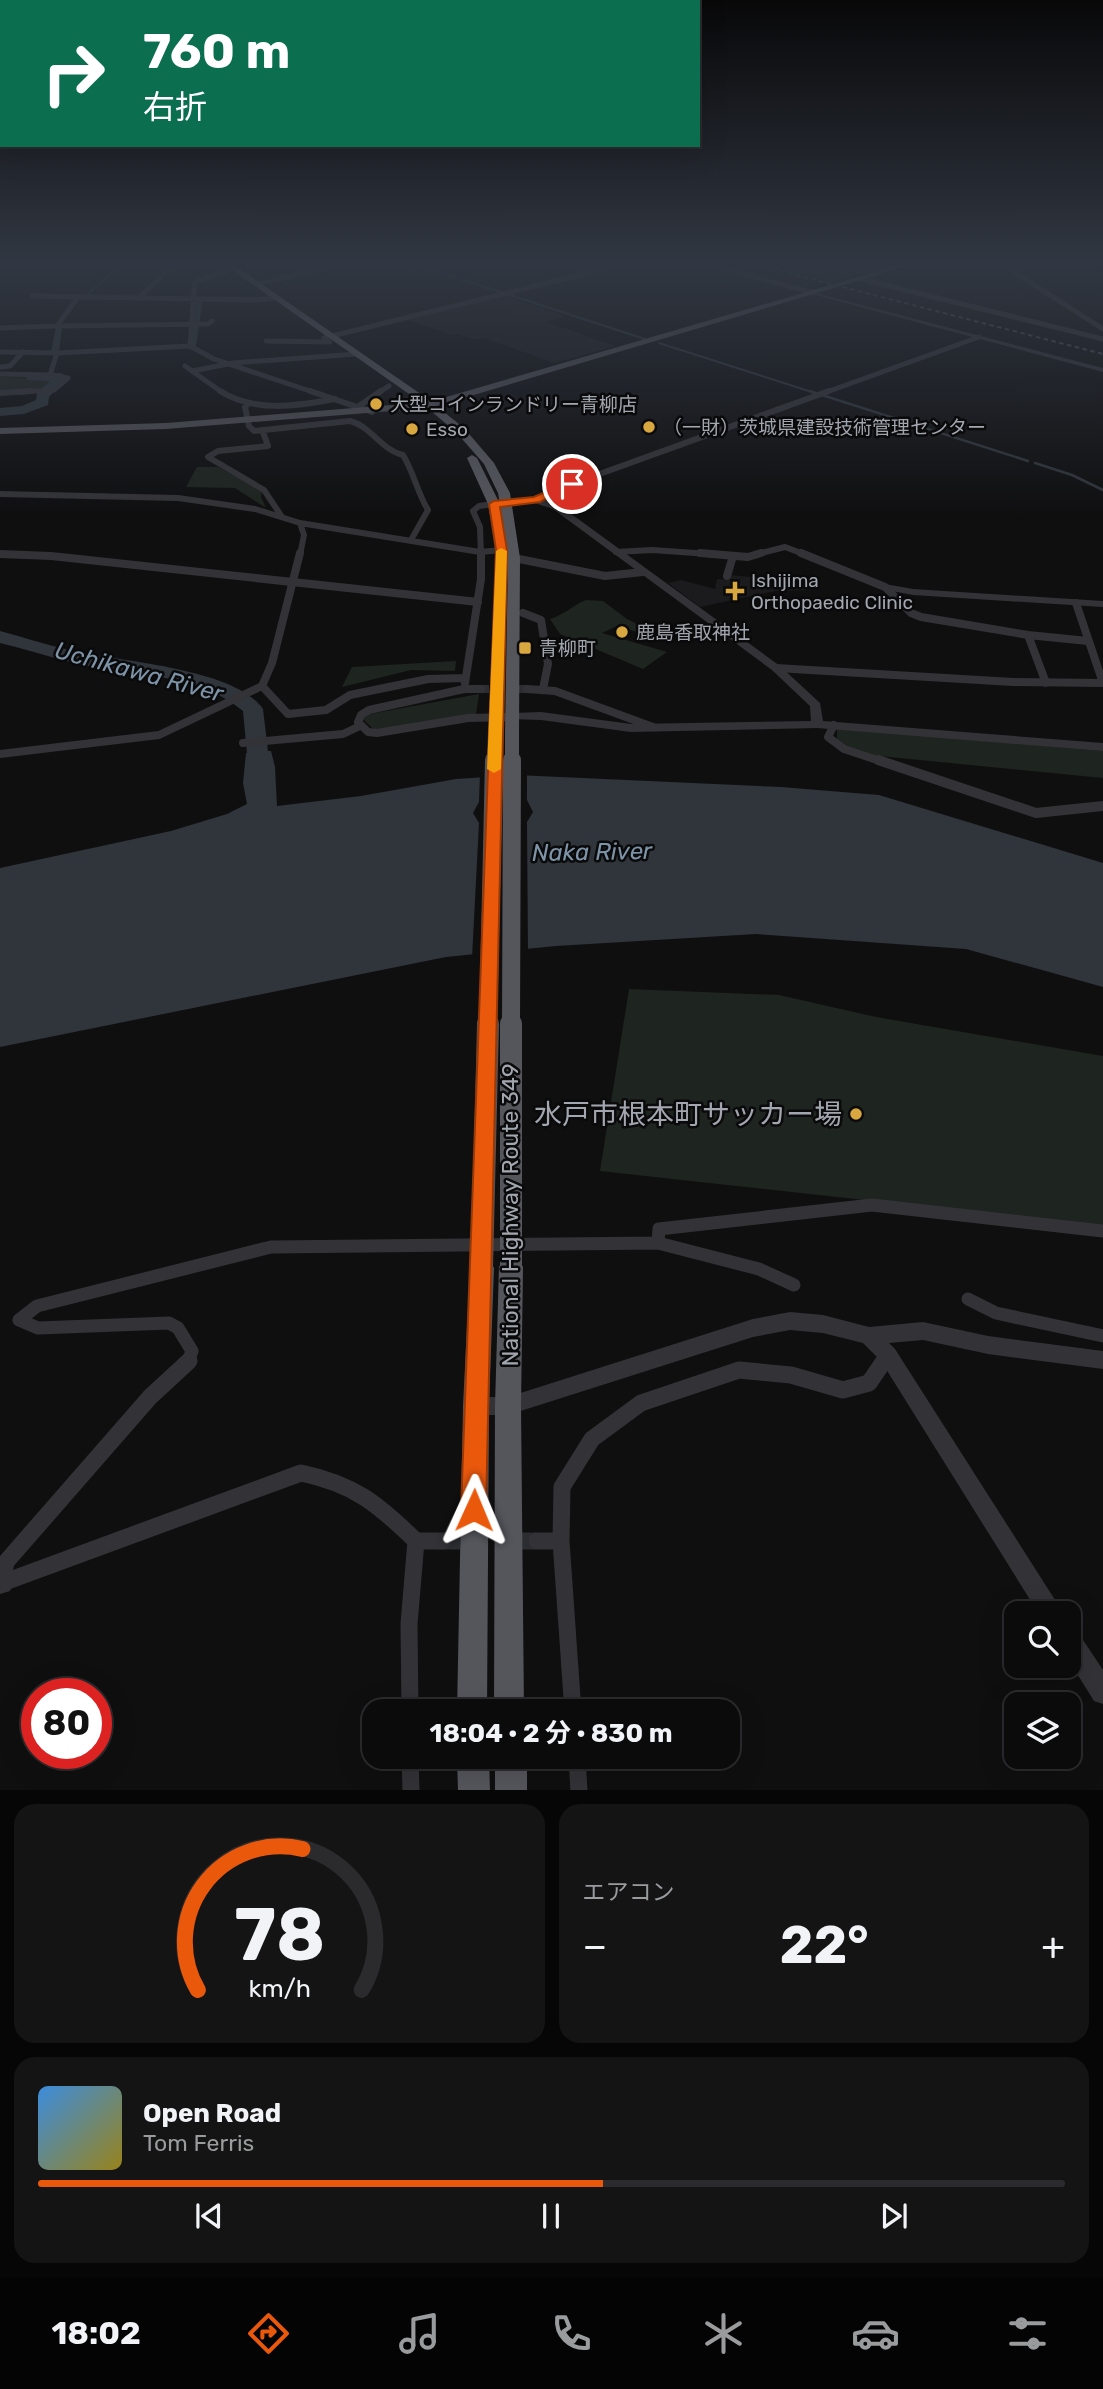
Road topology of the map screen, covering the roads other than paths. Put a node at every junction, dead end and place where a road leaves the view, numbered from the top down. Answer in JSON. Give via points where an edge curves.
{"nodes":[{"id":1,"x":142,"y":349,"type":"edge"},
{"id":2,"x":195,"y":349,"type":"edge"},
{"id":3,"x":343,"y":349,"type":"edge"},
{"id":4,"x":622,"y":349,"type":"edge"},
{"id":5,"x":947,"y":349,"type":"edge"},
{"id":6,"x":1022,"y":349,"type":"edge"},
{"id":7,"x":0,"y":352,"type":"edge"},
{"id":8,"x":23,"y":352,"type":"junction"},
{"id":9,"x":57,"y":353,"type":"junction"},
{"id":10,"x":352,"y":355,"type":"junction"},
{"id":11,"x":233,"y":363,"type":"junction"},
{"id":12,"x":185,"y":366,"type":"dead end"},
{"id":13,"x":0,"y":367,"type":"edge"},
{"id":14,"x":1103,"y":370,"type":"edge"},
{"id":15,"x":192,"y":372,"type":"junction"},
{"id":16,"x":0,"y":374,"type":"edge"},
{"id":17,"x":50,"y":375,"type":"junction"},
{"id":18,"x":389,"y":386,"type":"junction"},
{"id":19,"x":0,"y":393,"type":"edge"},
{"id":20,"x":337,"y":398,"type":"junction"},
{"id":21,"x":248,"y":404,"type":"junction"},
{"id":22,"x":359,"y":406,"type":"junction"},
{"id":23,"x":424,"y":406,"type":"junction"},
{"id":24,"x":372,"y":412,"type":"junction"},
{"id":25,"x":247,"y":420,"type":"junction"},
{"id":26,"x":0,"y":431,"type":"edge"},
{"id":27,"x":263,"y":432,"type":"junction"},
{"id":28,"x":0,"y":494,"type":"edge"},
{"id":29,"x":536,"y":500,"type":"junction"},
{"id":30,"x":500,"y":503,"type":"junction"},
{"id":31,"x":282,"y":517,"type":"junction"},
{"id":32,"x":300,"y":523,"type":"junction"},
{"id":33,"x":411,"y":540,"type":"junction"},
{"id":34,"x":502,"y":550,"type":"junction"},
{"id":35,"x":480,"y":552,"type":"junction"},
{"id":36,"x":616,"y":552,"type":"junction"},
{"id":37,"x":0,"y":554,"type":"edge"},
{"id":38,"x":733,"y":556,"type":"junction"},
{"id":39,"x":514,"y":558,"type":"junction"},
{"id":40,"x":643,"y":572,"type":"junction"},
{"id":41,"x":727,"y":576,"type":"dead end"},
{"id":42,"x":293,"y":583,"type":"junction"},
{"id":43,"x":885,"y":587,"type":"junction"},
{"id":44,"x":478,"y":602,"type":"junction"},
{"id":45,"x":1076,"y":603,"type":"junction"},
{"id":46,"x":1103,"y":604,"type":"edge"},
{"id":47,"x":523,"y":613,"type":"dead end"},
{"id":48,"x":1028,"y":635,"type":"junction"},
{"id":49,"x":1091,"y":637,"type":"junction"},
{"id":50,"x":776,"y":668,"type":"junction"},
{"id":51,"x":465,"y":678,"type":"junction"},
{"id":52,"x":1046,"y":683,"type":"junction"},
{"id":53,"x":1103,"y":683,"type":"edge"},
{"id":54,"x":262,"y":685,"type":"junction"},
{"id":55,"x":464,"y":689,"type":"junction"},
{"id":56,"x":527,"y":689,"type":"tunnel mouth"},
{"id":57,"x":543,"y":689,"type":"junction"},
{"id":58,"x":481,"y":690,"type":"tunnel mouth"},
{"id":59,"x":817,"y":724,"type":"junction"},
{"id":60,"x":503,"y":725,"type":"junction"},
{"id":61,"x":834,"y":725,"type":"junction"},
{"id":62,"x":360,"y":726,"type":"junction"},
{"id":63,"x":653,"y":727,"type":"junction"},
{"id":64,"x":243,"y":743,"type":"dead end"},
{"id":65,"x":1103,"y":747,"type":"edge"},
{"id":66,"x":0,"y":754,"type":"edge"},
{"id":67,"x":1103,"y":806,"type":"edge"},
{"id":68,"x":1103,"y":1231,"type":"edge"},
{"id":69,"x":658,"y":1244,"type":"junction"},
{"id":70,"x":794,"y":1285,"type":"dead end"},
{"id":71,"x":968,"y":1299,"type":"dead end"},
{"id":72,"x":869,"y":1336,"type":"junction"},
{"id":73,"x":1103,"y":1336,"type":"edge"},
{"id":74,"x":888,"y":1355,"type":"junction"},
{"id":75,"x":1103,"y":1360,"type":"edge"},
{"id":76,"x":476,"y":1406,"type":"junction"},
{"id":77,"x":508,"y":1406,"type":"junction"},
{"id":78,"x":416,"y":1541,"type":"junction"},
{"id":79,"x":443,"y":1541,"type":"tunnel mouth"},
{"id":80,"x":561,"y":1541,"type":"junction"},
{"id":81,"x":537,"y":1542,"type":"tunnel mouth"},
{"id":82,"x":1,"y":1583,"type":"edge"},
{"id":83,"x":1045,"y":1601,"type":"edge"},
{"id":84,"x":1081,"y":1658,"type":"edge"},
{"id":85,"x":1103,"y":1692,"type":"edge"},
{"id":86,"x":410,"y":1699,"type":"edge"},
{"id":87,"x":472,"y":1699,"type":"edge"},
{"id":88,"x":509,"y":1699,"type":"edge"},
{"id":89,"x":572,"y":1699,"type":"edge"},
{"id":90,"x":410,"y":1769,"type":"edge"},
{"id":91,"x":578,"y":1769,"type":"edge"},
{"id":92,"x":411,"y":1790,"type":"edge"},
{"id":93,"x":579,"y":1790,"type":"edge"}],
"edges":[{"from":1,"to":9,"type":"street"},
{"from":2,"to":11,"type":"street"},
{"from":3,"to":10,"type":"highway","name":"National Highway Route 349"},
{"from":4,"to":23,"type":"main road"},
{"from":5,"to":29,"type":"street"},
{"from":6,"to":14,"type":"street"},
{"from":7,"to":8,"type":"street"},
{"from":8,"to":9,"type":"street"},
{"from":8,"to":13,"type":"street","via":[[10,366]]},
{"from":9,"to":17,"type":"street"},
{"from":10,"to":11,"type":"street"},
{"from":10,"to":18,"type":"highway","name":"National Highway Route 349"},
{"from":10,"to":23,"type":"highway","name":"National Highway Route 349"},
{"from":11,"to":15,"type":"street"},
{"from":11,"to":20,"type":"street"},
{"from":12,"to":15,"type":"street"},
{"from":15,"to":21,"type":"street","via":[[232,399]]},
{"from":16,"to":17,"type":"street"},
{"from":17,"to":19,"type":"street","via":[[68,379],[54,390]]},
{"from":18,"to":22,"type":"street"},
{"from":18,"to":23,"type":"highway","name":"National Highway Route 349"},
{"from":20,"to":21,"type":"street","via":[[301,404]]},
{"from":20,"to":22,"type":"street"},
{"from":21,"to":25,"type":"street"},
{"from":22,"to":24,"type":"street"},
{"from":23,"to":24,"type":"main road"},
{"from":23,"to":30,"type":"highway","name":"National Highway Route 349","via":[[460,430],[481,452],[495,473]]},
{"from":24,"to":25,"type":"main road"},
{"from":25,"to":26,"type":"main road","via":[[103,430]]},
{"from":25,"to":27,"type":"street","via":[[254,431]]},
{"from":27,"to":31,"type":"street","via":[[268,446],[208,457],[260,487]]},
{"from":27,"to":33,"type":"street","via":[[350,421],[391,452],[403,455],[428,510]]},
{"from":28,"to":31,"type":"street","via":[[178,498]]},
{"from":29,"to":30,"type":"street"},
{"from":29,"to":36,"type":"street","via":[[556,507]]},
{"from":30,"to":34,"type":"highway","name":"National Highway Route 349"},
{"from":30,"to":35,"type":"street","via":[[473,511],[480,527]]},
{"from":30,"to":39,"type":"highway","name":"National Highway Route 349"},
{"from":31,"to":32,"type":"street"},
{"from":32,"to":33,"type":"street"},
{"from":32,"to":42,"type":"street","via":[[304,535]]},
{"from":33,"to":35,"type":"street"},
{"from":34,"to":35,"type":"street"},
{"from":34,"to":60,"type":"highway","name":"National Highway Route 349"},
{"from":35,"to":44,"type":"street"},
{"from":36,"to":38,"type":"street"},
{"from":36,"to":40,"type":"street"},
{"from":37,"to":42,"type":"street"},
{"from":38,"to":41,"type":"street"},
{"from":38,"to":43,"type":"street","via":[[748,557],[785,547]]},
{"from":39,"to":40,"type":"street","via":[[605,576]]},
{"from":39,"to":60,"type":"highway","name":"National Highway Route 349"},
{"from":40,"to":50,"type":"street"},
{"from":42,"to":44,"type":"street"},
{"from":42,"to":54,"type":"street"},
{"from":43,"to":45,"type":"street"},
{"from":43,"to":48,"type":"street","via":[[911,613],[922,617]]},
{"from":44,"to":51,"type":"street"},
{"from":45,"to":46,"type":"street"},
{"from":45,"to":49,"type":"street"},
{"from":47,"to":57,"type":"street","via":[[541,620],[547,657]]},
{"from":48,"to":49,"type":"street"},
{"from":48,"to":52,"type":"street"},
{"from":49,"to":53,"type":"street"},
{"from":50,"to":52,"type":"street"},
{"from":50,"to":59,"type":"street","via":[[816,705]]},
{"from":51,"to":54,"type":"street","via":[[350,695],[326,710],[288,714]]},
{"from":51,"to":55,"type":"street"},
{"from":52,"to":53,"type":"street"},
{"from":54,"to":66,"type":"street","via":[[159,735]]},
{"from":55,"to":58,"type":"street"},
{"from":55,"to":62,"type":"street","via":[[369,710],[358,719]]},
{"from":56,"to":57,"type":"street"},
{"from":57,"to":63,"type":"street"},
{"from":59,"to":61,"type":"street"},
{"from":59,"to":63,"type":"street"},
{"from":60,"to":62,"type":"street","via":[[468,718],[377,733]]},
{"from":60,"to":63,"type":"street","via":[[541,716]]},
{"from":60,"to":76,"type":"highway","name":"National Highway Route 349","bridge":true},
{"from":60,"to":77,"type":"highway","name":"National Highway Route 349","bridge":true,"via":[[511,1267]]},
{"from":61,"to":65,"type":"street"},
{"from":61,"to":67,"type":"street","via":[[828,737],[844,750],[1037,813]]},
{"from":62,"to":64,"type":"street","via":[[343,734]]},
{"from":68,"to":69,"type":"street","via":[[872,1205],[659,1229]]},
{"from":69,"to":70,"type":"street","via":[[759,1269]]},
{"from":69,"to":82,"type":"street","via":[[271,1247],[37,1306],[19,1320],[38,1328],[169,1323],[178,1328],[192,1351],[188,1362],[150,1397],[6,1562]]},
{"from":71,"to":73,"type":"street","via":[[996,1313]]},
{"from":72,"to":74,"type":"street"},
{"from":72,"to":75,"type":"street","via":[[923,1331]]},
{"from":72,"to":77,"type":"street","via":[[790,1321],[753,1328]]},
{"from":74,"to":80,"type":"street","via":[[869,1383],[843,1390],[790,1375],[739,1370],[641,1403],[592,1439],[562,1487]]},
{"from":74,"to":83,"type":"street"},
{"from":76,"to":77,"type":"street"},
{"from":76,"to":87,"type":"highway","name":"National Highway Route 349"},
{"from":77,"to":88,"type":"highway","name":"National Highway Route 349"},
{"from":78,"to":79,"type":"street"},
{"from":78,"to":82,"type":"street","via":[[363,1492],[301,1472]]},
{"from":78,"to":86,"type":"street","via":[[409,1624]]},
{"from":80,"to":81,"type":"street"},
{"from":80,"to":89,"type":"street"},
{"from":84,"to":85,"type":"street"},
{"from":90,"to":92,"type":"street"},
{"from":91,"to":93,"type":"street"}]}
